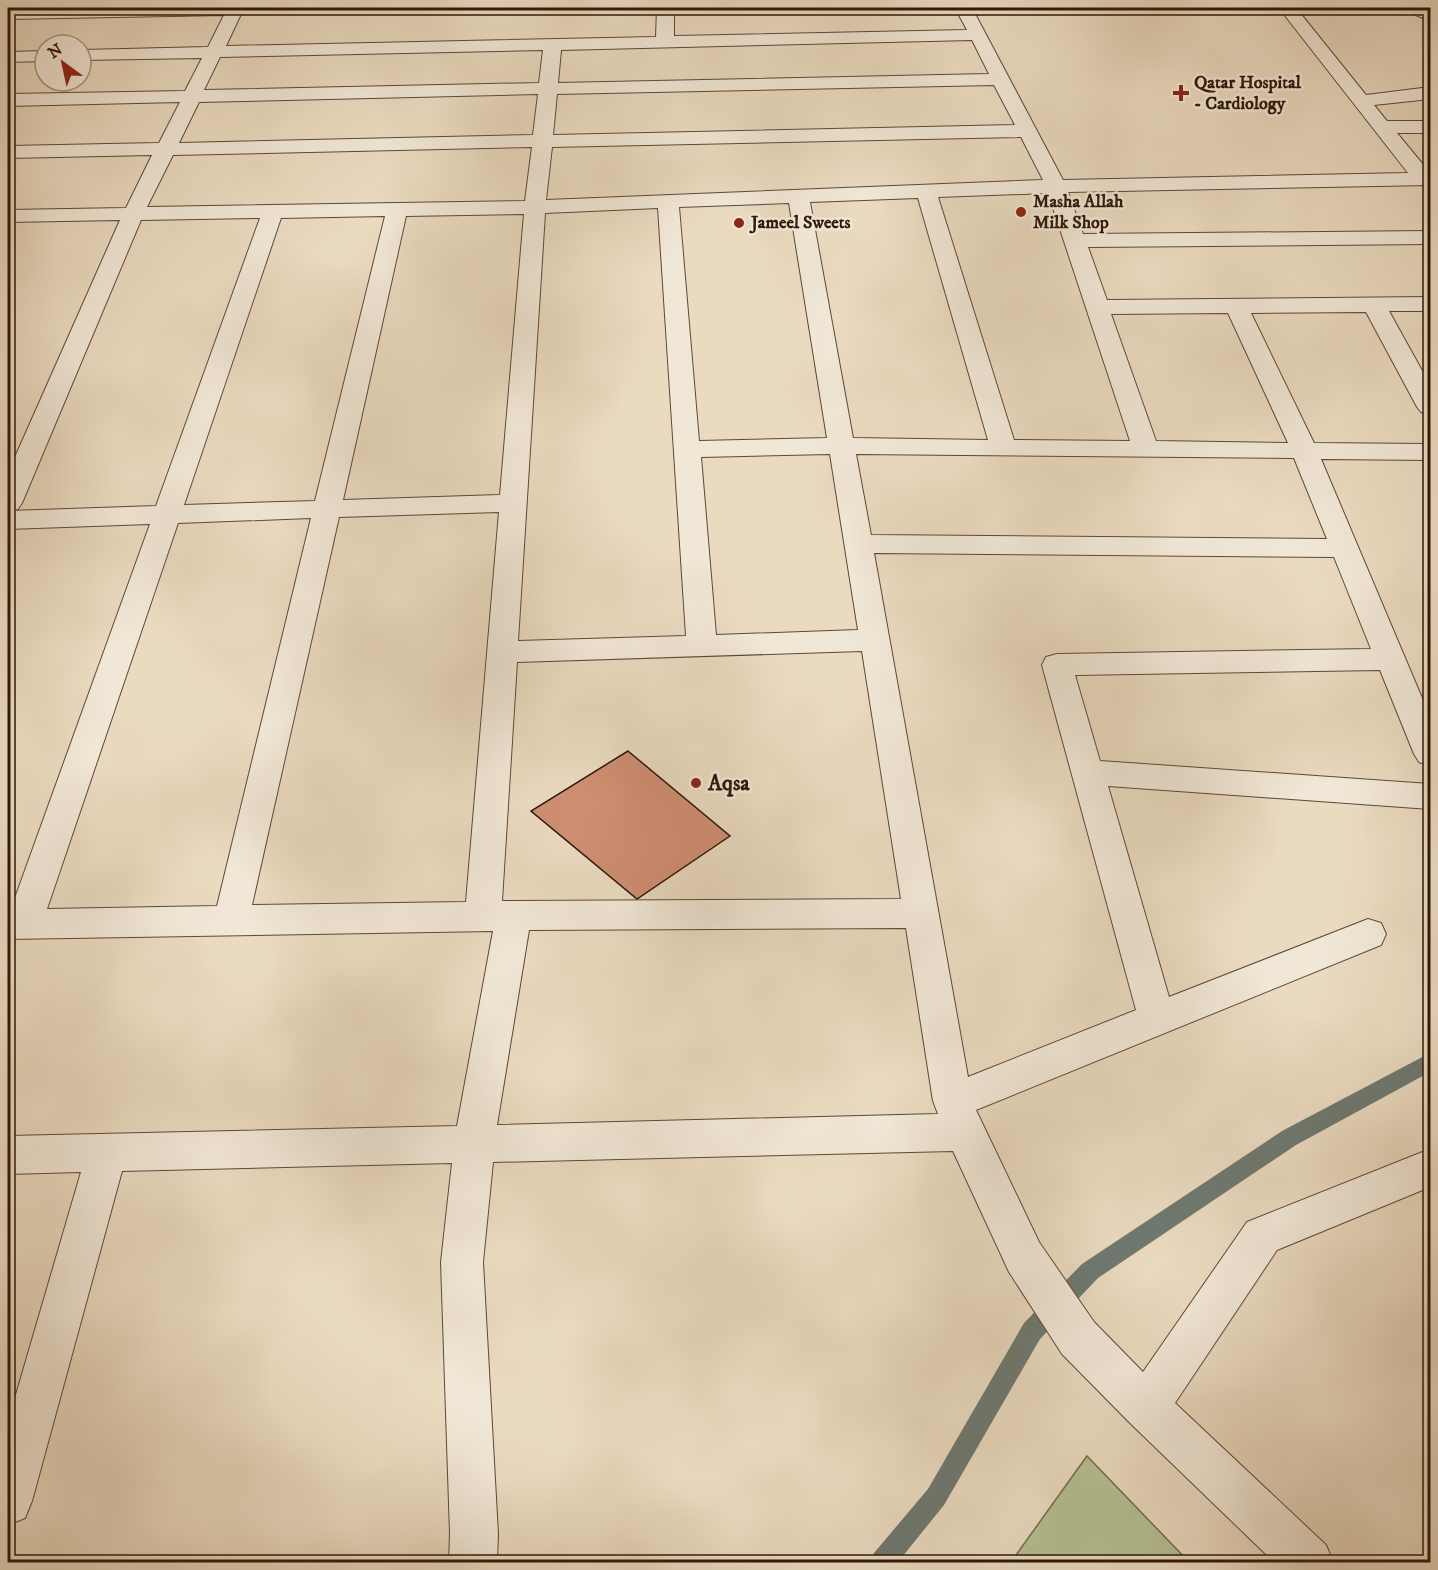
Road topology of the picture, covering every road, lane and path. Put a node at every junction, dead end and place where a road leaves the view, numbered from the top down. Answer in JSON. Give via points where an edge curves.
{"nodes":[{"id":1,"x":236,"y":8,"type":"edge"},
{"id":2,"x":303,"y":8,"type":"edge"},
{"id":3,"x":665,"y":8,"type":"edge"},
{"id":4,"x":964,"y":8,"type":"edge"},
{"id":5,"x":1287,"y":8,"type":"edge"},
{"id":6,"x":1415,"y":8,"type":"edge"},
{"id":7,"x":8,"y":14,"type":"edge"},
{"id":8,"x":1431,"y":16,"type":"edge"},
{"id":9,"x":978,"y":34,"type":"junction"},
{"id":10,"x":665,"y":41,"type":"junction"},
{"id":11,"x":553,"y":44,"type":"junction"},
{"id":12,"x":214,"y":51,"type":"junction"},
{"id":13,"x":93,"y":55,"type":"edge"},
{"id":14,"x":33,"y":56,"type":"edge"},
{"id":15,"x":8,"y":57,"type":"edge"},
{"id":16,"x":1001,"y":79,"type":"junction"},
{"id":17,"x":549,"y":88,"type":"junction"},
{"id":18,"x":1431,"y":93,"type":"edge"},
{"id":19,"x":192,"y":95,"type":"junction"},
{"id":20,"x":8,"y":100,"type":"edge"},
{"id":21,"x":1362,"y":101,"type":"junction"},
{"id":22,"x":1383,"y":127,"type":"junction"},
{"id":23,"x":1431,"y":127,"type":"edge"},
{"id":24,"x":1028,"y":131,"type":"junction"},
{"id":25,"x":543,"y":141,"type":"junction"},
{"id":26,"x":165,"y":149,"type":"junction"},
{"id":27,"x":8,"y":152,"type":"edge"},
{"id":28,"x":1427,"y":179,"type":"edge"},
{"id":29,"x":1056,"y":186,"type":"junction"},
{"id":30,"x":926,"y":191,"type":"junction"},
{"id":31,"x":798,"y":196,"type":"junction"},
{"id":32,"x":668,"y":201,"type":"junction"},
{"id":33,"x":535,"y":207,"type":"junction"},
{"id":34,"x":397,"y":209,"type":"junction"},
{"id":35,"x":273,"y":211,"type":"junction"},
{"id":36,"x":133,"y":214,"type":"junction"},
{"id":37,"x":11,"y":221,"type":"edge"},
{"id":38,"x":1431,"y":237,"type":"edge"},
{"id":39,"x":1075,"y":241,"type":"junction"},
{"id":40,"x":1431,"y":304,"type":"edge"},
{"id":41,"x":1374,"y":305,"type":"junction"},
{"id":42,"x":1236,"y":306,"type":"junction"},
{"id":43,"x":1098,"y":308,"type":"junction"},
{"id":44,"x":1431,"y":407,"type":"edge"},
{"id":45,"x":842,"y":446,"type":"junction"},
{"id":46,"x":1002,"y":448,"type":"junction"},
{"id":47,"x":1146,"y":448,"type":"junction"},
{"id":48,"x":687,"y":449,"type":"junction"},
{"id":49,"x":1304,"y":450,"type":"junction"},
{"id":50,"x":19,"y":452,"type":"edge"},
{"id":51,"x":1431,"y":452,"type":"edge"},
{"id":52,"x":8,"y":503,"type":"edge"},
{"id":53,"x":514,"y":503,"type":"junction"},
{"id":54,"x":327,"y":509,"type":"junction"},
{"id":55,"x":167,"y":514,"type":"junction"},
{"id":56,"x":8,"y":519,"type":"edge"},
{"id":57,"x":858,"y":544,"type":"junction"},
{"id":58,"x":1345,"y":548,"type":"junction"},
{"id":59,"x":876,"y":640,"type":"junction"},
{"id":60,"x":702,"y":646,"type":"junction"},
{"id":61,"x":503,"y":652,"type":"junction"},
{"id":62,"x":1391,"y":659,"type":"junction"},
{"id":63,"x":1431,"y":754,"type":"edge"},
{"id":64,"x":1087,"y":772,"type":"junction"},
{"id":65,"x":1431,"y":796,"type":"edge"},
{"id":66,"x":921,"y":913,"type":"junction"},
{"id":67,"x":498,"y":916,"type":"junction"},
{"id":68,"x":231,"y":920,"type":"junction"},
{"id":69,"x":16,"y":923,"type":"edge"},
{"id":70,"x":1368,"y":934,"type":"dead end"},
{"id":71,"x":1157,"y":1019,"type":"junction"},
{"id":72,"x":959,"y":1117,"type":"junction"},
{"id":73,"x":474,"y":1144,"type":"junction"},
{"id":74,"x":106,"y":1153,"type":"junction"},
{"id":75,"x":8,"y":1155,"type":"edge"},
{"id":76,"x":1431,"y":1168,"type":"edge"},
{"id":77,"x":1146,"y":1407,"type":"junction"},
{"id":78,"x":8,"y":1501,"type":"edge"},
{"id":79,"x":473,"y":1563,"type":"edge"},
{"id":80,"x":1309,"y":1563,"type":"edge"}],
"edges":[{"from":1,"to":2,"type":"street"},
{"from":1,"to":7,"type":"street"},
{"from":1,"to":12,"type":"street"},
{"from":3,"to":10,"type":"street"},
{"from":4,"to":9,"type":"street"},
{"from":5,"to":21,"type":"street"},
{"from":6,"to":8,"type":"street"},
{"from":9,"to":10,"type":"street"},
{"from":9,"to":16,"type":"street"},
{"from":10,"to":11,"type":"street"},
{"from":11,"to":12,"type":"street"},
{"from":11,"to":17,"type":"street"},
{"from":12,"to":13,"type":"street"},
{"from":12,"to":19,"type":"street"},
{"from":14,"to":15,"type":"street"},
{"from":16,"to":17,"type":"street"},
{"from":16,"to":24,"type":"street"},
{"from":17,"to":19,"type":"street"},
{"from":17,"to":25,"type":"street"},
{"from":18,"to":21,"type":"street"},
{"from":19,"to":20,"type":"street"},
{"from":19,"to":26,"type":"street"},
{"from":21,"to":22,"type":"street"},
{"from":22,"to":23,"type":"street"},
{"from":22,"to":28,"type":"street"},
{"from":24,"to":25,"type":"street"},
{"from":24,"to":29,"type":"street"},
{"from":25,"to":26,"type":"street"},
{"from":25,"to":33,"type":"street"},
{"from":26,"to":27,"type":"street"},
{"from":26,"to":36,"type":"street"},
{"from":28,"to":29,"type":"street"},
{"from":29,"to":30,"type":"street"},
{"from":29,"to":39,"type":"street"},
{"from":30,"to":31,"type":"street"},
{"from":30,"to":46,"type":"street"},
{"from":31,"to":32,"type":"street"},
{"from":31,"to":45,"type":"street"},
{"from":32,"to":33,"type":"street"},
{"from":32,"to":48,"type":"street"},
{"from":33,"to":34,"type":"street"},
{"from":33,"to":53,"type":"street"},
{"from":34,"to":35,"type":"street"},
{"from":34,"to":54,"type":"street"},
{"from":35,"to":36,"type":"street"},
{"from":35,"to":55,"type":"street"},
{"from":36,"to":37,"type":"street"},
{"from":36,"to":50,"type":"street"},
{"from":38,"to":39,"type":"street"},
{"from":39,"to":43,"type":"street"},
{"from":40,"to":41,"type":"street"},
{"from":41,"to":42,"type":"street"},
{"from":41,"to":44,"type":"street"},
{"from":42,"to":43,"type":"street"},
{"from":42,"to":49,"type":"street"},
{"from":43,"to":47,"type":"street"},
{"from":45,"to":46,"type":"street"},
{"from":45,"to":48,"type":"street"},
{"from":45,"to":57,"type":"street"},
{"from":46,"to":47,"type":"street"},
{"from":47,"to":49,"type":"street"},
{"from":48,"to":60,"type":"street"},
{"from":49,"to":51,"type":"street"},
{"from":49,"to":58,"type":"street"},
{"from":50,"to":52,"type":"street"},
{"from":53,"to":54,"type":"street"},
{"from":53,"to":61,"type":"street"},
{"from":54,"to":55,"type":"street"},
{"from":54,"to":68,"type":"street"},
{"from":55,"to":56,"type":"street"},
{"from":55,"to":69,"type":"street"},
{"from":57,"to":58,"type":"street"},
{"from":57,"to":59,"type":"street"},
{"from":58,"to":62,"type":"street"},
{"from":59,"to":60,"type":"street"},
{"from":59,"to":66,"type":"street"},
{"from":60,"to":61,"type":"street"},
{"from":61,"to":67,"type":"street"},
{"from":62,"to":63,"type":"street"},
{"from":62,"to":64,"type":"street","via":[[1057,665]]},
{"from":64,"to":65,"type":"street"},
{"from":64,"to":71,"type":"street"},
{"from":66,"to":67,"type":"street"},
{"from":66,"to":72,"type":"street"},
{"from":67,"to":68,"type":"street"},
{"from":67,"to":73,"type":"street"},
{"from":68,"to":69,"type":"street"},
{"from":70,"to":71,"type":"street"},
{"from":71,"to":72,"type":"street"},
{"from":72,"to":73,"type":"street"},
{"from":72,"to":77,"type":"street","via":[[1024,1257],[1078,1338]]},
{"from":73,"to":74,"type":"street"},
{"from":73,"to":79,"type":"street","via":[[462,1262]]},
{"from":74,"to":75,"type":"street"},
{"from":74,"to":78,"type":"street"},
{"from":76,"to":77,"type":"street","via":[[1262,1236]]},
{"from":77,"to":80,"type":"street"}]}
